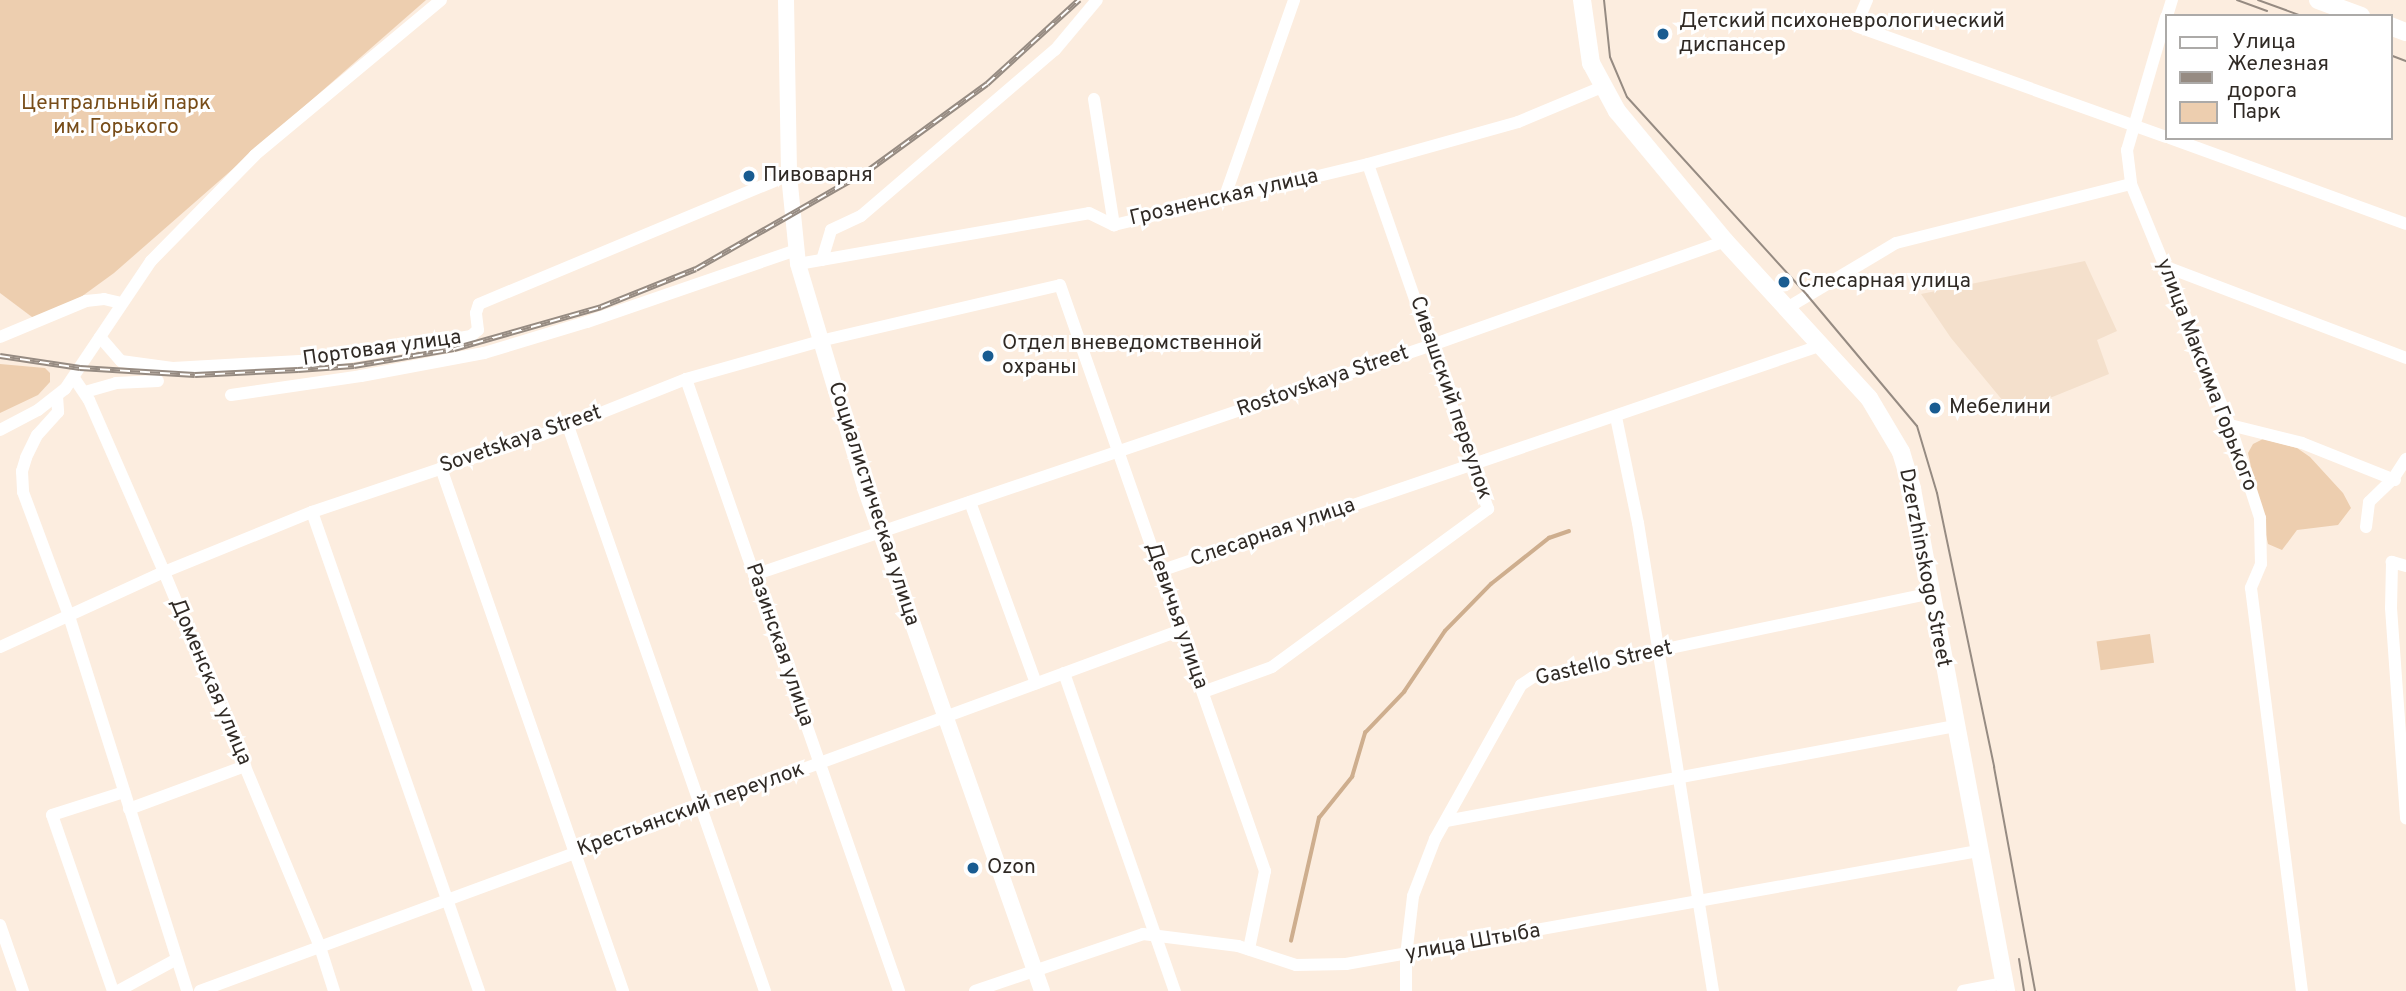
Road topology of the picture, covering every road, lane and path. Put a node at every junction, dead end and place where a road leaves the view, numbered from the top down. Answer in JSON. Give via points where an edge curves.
{"nodes":[{"id":1,"x":441,"y":0,"type":"edge"},
{"id":2,"x":786,"y":0,"type":"edge"},
{"id":3,"x":1097,"y":0,"type":"edge"},
{"id":4,"x":1294,"y":0,"type":"edge"},
{"id":5,"x":1582,"y":0,"type":"edge"},
{"id":6,"x":1867,"y":0,"type":"edge"},
{"id":7,"x":2318,"y":0,"type":"edge"},
{"id":8,"x":2356,"y":14,"type":"edge"},
{"id":9,"x":2164,"y":23,"type":"edge"},
{"id":10,"x":1602,"y":86,"type":"junction"},
{"id":11,"x":1094,"y":99,"type":"dead end"},
{"id":12,"x":2133,"y":125,"type":"junction"},
{"id":13,"x":2164,"y":137,"type":"edge"},
{"id":14,"x":2174,"y":140,"type":"edge"},
{"id":15,"x":1368,"y":164,"type":"junction"},
{"id":16,"x":789,"y":175,"type":"junction"},
{"id":17,"x":2131,"y":184,"type":"junction"},
{"id":18,"x":1224,"y":199,"type":"junction"},
{"id":19,"x":2406,"y":224,"type":"edge"},
{"id":20,"x":1114,"y":225,"type":"junction"},
{"id":21,"x":1725,"y":241,"type":"junction"},
{"id":22,"x":797,"y":257,"type":"junction"},
{"id":23,"x":821,"y":260,"type":"junction"},
{"id":24,"x":2164,"y":266,"type":"junction"},
{"id":25,"x":1060,"y":285,"type":"joint"},
{"id":26,"x":121,"y":303,"type":"junction"},
{"id":27,"x":1787,"y":308,"type":"junction"},
{"id":28,"x":0,"y":337,"type":"edge"},
{"id":29,"x":100,"y":337,"type":"junction"},
{"id":30,"x":820,"y":341,"type":"junction"},
{"id":31,"x":1432,"y":345,"type":"junction"},
{"id":32,"x":1822,"y":345,"type":"junction"},
{"id":33,"x":2406,"y":358,"type":"edge"},
{"id":34,"x":74,"y":378,"type":"junction"},
{"id":35,"x":686,"y":379,"type":"junction"},
{"id":36,"x":158,"y":381,"type":"dead end"},
{"id":37,"x":85,"y":392,"type":"junction"},
{"id":38,"x":231,"y":394,"type":"dead end"},
{"id":39,"x":57,"y":396,"type":"junction"},
{"id":40,"x":1616,"y":417,"type":"junction"},
{"id":41,"x":2230,"y":425,"type":"junction"},
{"id":42,"x":568,"y":426,"type":"junction"},
{"id":43,"x":0,"y":430,"type":"edge"},
{"id":44,"x":1118,"y":451,"type":"junction"},
{"id":45,"x":2406,"y":458,"type":"edge"},
{"id":46,"x":1474,"y":465,"type":"junction"},
{"id":47,"x":441,"y":468,"type":"junction"},
{"id":48,"x":2394,"y":480,"type":"junction"},
{"id":49,"x":970,"y":502,"type":"junction"},
{"id":50,"x":312,"y":512,"type":"junction"},
{"id":51,"x":2366,"y":527,"type":"dead end"},
{"id":52,"x":881,"y":532,"type":"junction"},
{"id":53,"x":2406,"y":566,"type":"edge"},
{"id":54,"x":1160,"y":571,"type":"junction"},
{"id":55,"x":164,"y":572,"type":"junction"},
{"id":56,"x":754,"y":575,"type":"junction"},
{"id":57,"x":1930,"y":593,"type":"junction"},
{"id":58,"x":68,"y":616,"type":"junction"},
{"id":59,"x":1181,"y":630,"type":"junction"},
{"id":60,"x":0,"y":647,"type":"edge"},
{"id":61,"x":1658,"y":651,"type":"junction"},
{"id":62,"x":1064,"y":673,"type":"junction"},
{"id":63,"x":1036,"y":683,"type":"junction"},
{"id":64,"x":1203,"y":692,"type":"junction"},
{"id":65,"x":946,"y":716,"type":"junction"},
{"id":66,"x":1955,"y":726,"type":"junction"},
{"id":67,"x":820,"y":763,"type":"junction"},
{"id":68,"x":245,"y":766,"type":"junction"},
{"id":69,"x":1678,"y":778,"type":"junction"},
{"id":70,"x":124,"y":792,"type":"junction"},
{"id":71,"x":701,"y":807,"type":"junction"},
{"id":72,"x":129,"y":809,"type":"junction"},
{"id":73,"x":2406,"y":818,"type":"edge"},
{"id":74,"x":1447,"y":821,"type":"junction"},
{"id":75,"x":1978,"y":851,"type":"junction"},
{"id":76,"x":575,"y":853,"type":"junction"},
{"id":77,"x":447,"y":900,"type":"junction"},
{"id":78,"x":1698,"y":902,"type":"junction"},
{"id":79,"x":0,"y":925,"type":"edge"},
{"id":80,"x":1155,"y":935,"type":"junction"},
{"id":81,"x":320,"y":947,"type":"junction"},
{"id":82,"x":1249,"y":949,"type":"junction"},
{"id":83,"x":1406,"y":956,"type":"junction"},
{"id":84,"x":177,"y":959,"type":"junction"},
{"id":85,"x":1035,"y":972,"type":"junction"},
{"id":86,"x":2005,"y":987,"type":"edge"},
{"id":87,"x":23,"y":991,"type":"edge"},
{"id":88,"x":115,"y":991,"type":"edge"},
{"id":89,"x":187,"y":991,"type":"edge"},
{"id":90,"x":200,"y":991,"type":"edge"},
{"id":91,"x":334,"y":991,"type":"edge"},
{"id":92,"x":479,"y":991,"type":"edge"},
{"id":93,"x":622,"y":991,"type":"edge"},
{"id":94,"x":765,"y":991,"type":"edge"},
{"id":95,"x":899,"y":991,"type":"edge"},
{"id":96,"x":975,"y":991,"type":"edge"},
{"id":97,"x":1042,"y":991,"type":"edge"},
{"id":98,"x":1175,"y":991,"type":"edge"},
{"id":99,"x":1406,"y":991,"type":"edge"},
{"id":100,"x":1713,"y":991,"type":"edge"},
{"id":101,"x":1963,"y":991,"type":"edge"},
{"id":102,"x":2302,"y":991,"type":"edge"}],
"edges":[{"from":1,"to":26,"type":"street","via":[[256,155],[178,231]]},
{"from":2,"to":16,"type":"street","name":"Социалистическая улица"},
{"from":3,"to":23,"type":"street","via":[[1055,50],[862,216],[831,230]]},
{"from":4,"to":18,"type":"street"},
{"from":5,"to":10,"type":"main road","name":"Dzerzhinskogo Street","via":[[1587,48]]},
{"from":6,"to":12,"type":"street","via":[[1856,26]]},
{"from":7,"to":8,"type":"main road"},
{"from":9,"to":12,"type":"street","name":"улица Максима Горького"},
{"from":10,"to":15,"type":"street","name":"Грозненская улица","via":[[1518,122]]},
{"from":10,"to":21,"type":"main road","name":"Dzerzhinskogo Street","via":[[1640,140]]},
{"from":11,"to":20,"type":"street"},
{"from":12,"to":13,"type":"street"},
{"from":12,"to":17,"type":"street","name":"улица Максима Горького","via":[[2127,149]]},
{"from":14,"to":19,"type":"street"},
{"from":15,"to":18,"type":"street","name":"Грозненская улица"},
{"from":15,"to":31,"type":"street","name":"Сивашский переулок"},
{"from":16,"to":22,"type":"street","name":"Социалистическая улица"},
{"from":16,"to":29,"type":"street","name":"Портовая улица","via":[[479,304],[478,330],[471,336],[336,359],[173,368],[121,361]]},
{"from":17,"to":24,"type":"street","name":"улица Максима Горького"},
{"from":17,"to":27,"type":"street","via":[[1896,243]]},
{"from":18,"to":20,"type":"street","name":"Грозненская улица"},
{"from":20,"to":23,"type":"street","name":"Грозненская улица","via":[[1089,213]]},
{"from":21,"to":27,"type":"main road","name":"Dzerzhinskogo Street"},
{"from":21,"to":31,"type":"street","name":"Rostovskaya Street"},
{"from":22,"to":23,"type":"street","name":"Грозненская улица"},
{"from":22,"to":30,"type":"street","name":"Социалистическая улица"},
{"from":22,"to":38,"type":"street","name":"Портовая улица","via":[[484,353]]},
{"from":24,"to":33,"type":"street"},
{"from":24,"to":41,"type":"street","name":"улица Максима Горького"},
{"from":25,"to":30,"type":"street","name":"Sovetskaya Street"},
{"from":25,"to":44,"type":"street","name":"Девичья улица"},
{"from":26,"to":28,"type":"street","via":[[86,301]]},
{"from":26,"to":29,"type":"street"},
{"from":27,"to":32,"type":"main road","name":"Dzerzhinskogo Street"},
{"from":29,"to":34,"type":"street"},
{"from":30,"to":35,"type":"street","name":"Sovetskaya Street"},
{"from":30,"to":52,"type":"street","name":"Социалистическая улица"},
{"from":31,"to":44,"type":"street","name":"Rostovskaya Street"},
{"from":31,"to":46,"type":"street","name":"Сивашский переулок"},
{"from":32,"to":40,"type":"street","name":"Слесарная улица"},
{"from":32,"to":57,"type":"main road","name":"Dzerzhinskogo Street","via":[[1869,398],[1901,452]]},
{"from":34,"to":37,"type":"street","name":"Доменская улица"},
{"from":34,"to":39,"type":"street"},
{"from":35,"to":42,"type":"street","name":"Sovetskaya Street"},
{"from":35,"to":56,"type":"street","name":"Разинская улица"},
{"from":36,"to":37,"type":"street","via":[[116,383]]},
{"from":37,"to":55,"type":"street","name":"Доменская улица"},
{"from":39,"to":43,"type":"street"},
{"from":39,"to":58,"type":"street","via":[[60,407],[32,443],[22,485]]},
{"from":40,"to":46,"type":"street","name":"Слесарная улица"},
{"from":40,"to":61,"type":"street"},
{"from":41,"to":48,"type":"street","via":[[2302,443]]},
{"from":41,"to":102,"type":"street","name":"улица Максима Горького","via":[[2260,518],[2261,564],[2251,588]]},
{"from":42,"to":47,"type":"street","name":"Sovetskaya Street"},
{"from":42,"to":71,"type":"street"},
{"from":44,"to":49,"type":"street","name":"Rostovskaya Street"},
{"from":44,"to":54,"type":"street","name":"Девичья улица"},
{"from":45,"to":48,"type":"street"},
{"from":46,"to":54,"type":"street","name":"Слесарная улица"},
{"from":46,"to":64,"type":"street","name":"Сивашский переулок","via":[[1488,509],[1272,667]]},
{"from":47,"to":50,"type":"street","name":"Sovetskaya Street"},
{"from":47,"to":76,"type":"street"},
{"from":48,"to":51,"type":"street","via":[[2369,502]]},
{"from":49,"to":52,"type":"street","name":"Rostovskaya Street"},
{"from":49,"to":63,"type":"street"},
{"from":50,"to":55,"type":"street","name":"Sovetskaya Street"},
{"from":50,"to":77,"type":"street"},
{"from":52,"to":56,"type":"street","name":"Rostovskaya Street"},
{"from":52,"to":65,"type":"street","name":"Социалистическая улица"},
{"from":53,"to":73,"type":"street","via":[[2392,562],[2391,608]]},
{"from":54,"to":59,"type":"street","name":"Девичья улица"},
{"from":55,"to":58,"type":"street","name":"Sovetskaya Street"},
{"from":55,"to":68,"type":"street","name":"Доменская улица"},
{"from":56,"to":67,"type":"street","name":"Разинская улица"},
{"from":57,"to":61,"type":"street","name":"Gastello Street"},
{"from":57,"to":66,"type":"main road","name":"Dzerzhinskogo Street"},
{"from":58,"to":60,"type":"street","name":"Sovetskaya Street"},
{"from":58,"to":70,"type":"street"},
{"from":59,"to":62,"type":"street","name":"Крестьянский переулок"},
{"from":59,"to":64,"type":"street","name":"Девичья улица"},
{"from":61,"to":69,"type":"street"},
{"from":61,"to":74,"type":"street","name":"Gastello Street","via":[[1533,677],[1521,685]]},
{"from":62,"to":63,"type":"street","name":"Крестьянский переулок"},
{"from":62,"to":80,"type":"street"},
{"from":63,"to":65,"type":"street","name":"Крестьянский переулок"},
{"from":64,"to":82,"type":"street","name":"Девичья улица","via":[[1265,871]]},
{"from":65,"to":67,"type":"street","name":"Крестьянский переулок"},
{"from":65,"to":85,"type":"street","name":"Социалистическая улица"},
{"from":66,"to":69,"type":"street"},
{"from":66,"to":75,"type":"main road","name":"Dzerzhinskogo Street"},
{"from":67,"to":71,"type":"street","name":"Крестьянский переулок"},
{"from":67,"to":95,"type":"street","name":"Разинская улица"},
{"from":68,"to":72,"type":"street"},
{"from":68,"to":81,"type":"street","name":"Доменская улица"},
{"from":69,"to":74,"type":"street"},
{"from":69,"to":78,"type":"street"},
{"from":70,"to":72,"type":"street"},
{"from":70,"to":88,"type":"street","via":[[52,815]]},
{"from":71,"to":76,"type":"street","name":"Крестьянский переулок"},
{"from":71,"to":94,"type":"street"},
{"from":72,"to":84,"type":"street"},
{"from":74,"to":83,"type":"street","name":"Gastello Street","via":[[1413,896]]},
{"from":75,"to":78,"type":"street","name":"улица Штыба"},
{"from":75,"to":86,"type":"main road","name":"Dzerzhinskogo Street"},
{"from":76,"to":77,"type":"street","name":"Крестьянский переулок"},
{"from":76,"to":93,"type":"street"},
{"from":77,"to":81,"type":"street","name":"Крестьянский переулок"},
{"from":77,"to":92,"type":"street"},
{"from":78,"to":83,"type":"street","name":"улица Штыба"},
{"from":78,"to":100,"type":"street"},
{"from":79,"to":87,"type":"street"},
{"from":80,"to":82,"type":"street","name":"улица Штыба"},
{"from":80,"to":85,"type":"street","name":"улица Штыба","via":[[1143,934]]},
{"from":80,"to":98,"type":"street"},
{"from":81,"to":90,"type":"street","name":"Крестьянский переулок"},
{"from":81,"to":91,"type":"street","name":"Доменская улица"},
{"from":82,"to":83,"type":"street","name":"улица Штыба","via":[[1296,965]]},
{"from":83,"to":99,"type":"street","name":"Gastello Street"},
{"from":84,"to":88,"type":"street"},
{"from":84,"to":89,"type":"street"},
{"from":85,"to":96,"type":"street","name":"улица Штыба"},
{"from":85,"to":97,"type":"street","name":"Социалистическая улица"},
{"from":86,"to":101,"type":"street"}]}
